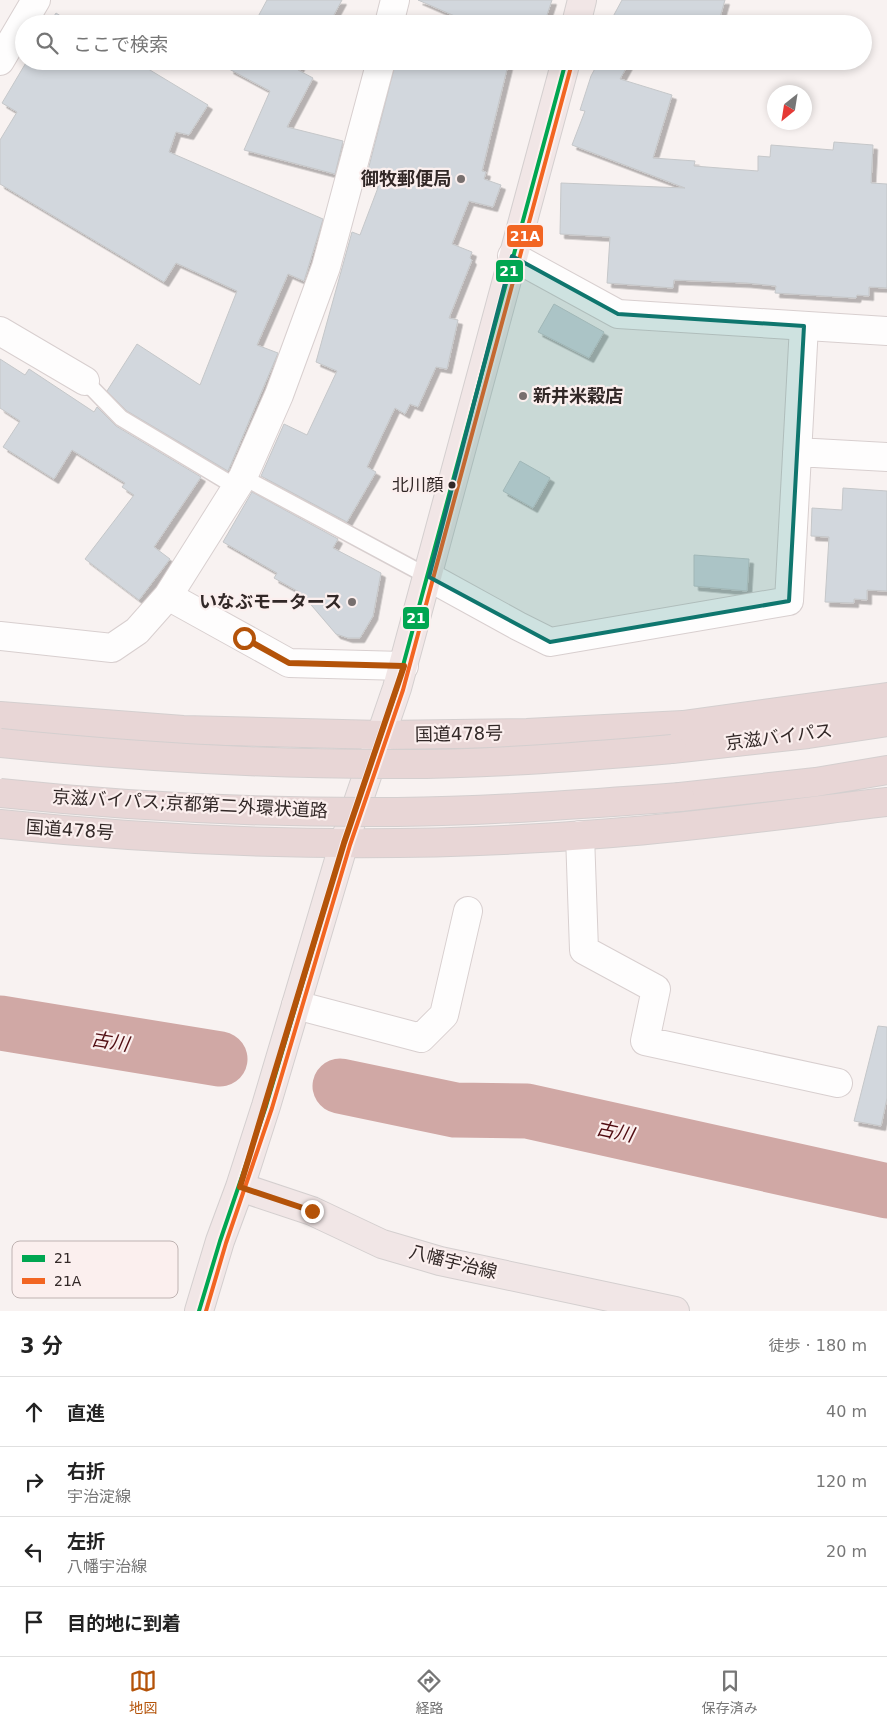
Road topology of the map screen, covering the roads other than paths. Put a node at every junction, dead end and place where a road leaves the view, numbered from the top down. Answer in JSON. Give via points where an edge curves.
{"nodes":[{"id":1,"x":36,"y":0,"type":"edge"},
{"id":2,"x":395,"y":0,"type":"edge"},
{"id":3,"x":582,"y":0,"type":"edge"},
{"id":4,"x":27,"y":15,"type":"edge"},
{"id":5,"x":391,"y":15,"type":"edge"},
{"id":6,"x":578,"y":15,"type":"edge"},
{"id":7,"x":15,"y":36,"type":"edge"},
{"id":8,"x":0,"y":61,"type":"edge"},
{"id":9,"x":379,"y":70,"type":"edge"},
{"id":10,"x":564,"y":70,"type":"edge"},
{"id":11,"x":512,"y":256,"type":"junction"},
{"id":12,"x":804,"y":326,"type":"junction"},
{"id":13,"x":0,"y":331,"type":"edge"},
{"id":14,"x":887,"y":331,"type":"edge"},
{"id":15,"x":85,"y":381,"type":"joint"},
{"id":16,"x":796,"y":452,"type":"junction"},
{"id":17,"x":887,"y":457,"type":"edge"},
{"id":18,"x":240,"y":482,"type":"junction"},
{"id":19,"x":429,"y":577,"type":"junction"},
{"id":20,"x":168,"y":596,"type":"junction"},
{"id":21,"x":0,"y":636,"type":"edge"},
{"id":22,"x":404,"y":666,"type":"junction"},
{"id":23,"x":887,"y":697,"type":"edge"},
{"id":24,"x":0,"y":716,"type":"edge"},
{"id":25,"x":887,"y":722,"type":"edge"},
{"id":26,"x":381,"y":735,"type":"junction"},
{"id":27,"x":0,"y":743,"type":"edge"},
{"id":28,"x":887,"y":770,"type":"edge"},
{"id":29,"x":0,"y":793,"type":"edge"},
{"id":30,"x":887,"y":802,"type":"edge"},
{"id":31,"x":0,"y":824,"type":"edge"},
{"id":32,"x":580,"y":835,"type":"junction"},
{"id":33,"x":344,"y":843,"type":"junction"},
{"id":34,"x":468,"y":911,"type":"dead end"},
{"id":35,"x":296,"y":1005,"type":"junction"},
{"id":36,"x":838,"y":1083,"type":"dead end"},
{"id":37,"x":240,"y":1187,"type":"junction"},
{"id":38,"x":199,"y":1311,"type":"edge"},
{"id":39,"x":675,"y":1311,"type":"edge"}],
"edges":[{"from":1,"to":4,"type":"street"},
{"from":2,"to":5,"type":"street"},
{"from":3,"to":6,"type":"main road"},
{"from":7,"to":8,"type":"street"},
{"from":9,"to":18,"type":"street","via":[[326,267],[279,395]]},
{"from":10,"to":11,"type":"main road"},
{"from":11,"to":12,"type":"street","via":[[618,314]]},
{"from":11,"to":19,"type":"main road"},
{"from":12,"to":14,"type":"street"},
{"from":12,"to":16,"type":"street"},
{"from":13,"to":15,"type":"street"},
{"from":15,"to":18,"type":"lane","via":[[121,418]]},
{"from":16,"to":17,"type":"street"},
{"from":16,"to":19,"type":"street","via":[[789,601],[550,642]]},
{"from":18,"to":19,"type":"lane"},
{"from":18,"to":20,"type":"street"},
{"from":19,"to":22,"type":"main road"},
{"from":20,"to":21,"type":"street","via":[[137,631],[112,648]]},
{"from":20,"to":22,"type":"street","via":[[289,663]]},
{"from":22,"to":26,"type":"main road"},
{"from":23,"to":26,"type":"highway","name":"国道478号","via":[[683,725],[527,733]]},
{"from":24,"to":26,"type":"highway","name":"国道478号","via":[[183,730]]},
{"from":25,"to":27,"type":"highway","name":"京滋バイパス","bridge":true,"via":[[672,750],[540,760],[386,764],[236,761]]},
{"from":26,"to":33,"type":"main road"},
{"from":28,"to":29,"type":"highway","name":"京滋バイパス;京都第二外環状道路","bridge":true,"via":[[816,782],[680,797],[549,807],[397,812],[233,810],[82,802]]},
{"from":30,"to":32,"type":"highway","name":"国道478号"},
{"from":31,"to":33,"type":"highway","name":"国道478号","via":[[188,837]]},
{"from":32,"to":33,"type":"highway","name":"国道478号"},
{"from":32,"to":36,"type":"street","via":[[584,950],[656,989],[645,1040]]},
{"from":33,"to":35,"type":"main road"},
{"from":34,"to":35,"type":"street","via":[[444,1015],[421,1038]]},
{"from":35,"to":37,"type":"main road"},
{"from":37,"to":38,"type":"main road"},
{"from":37,"to":39,"type":"main road","name":"八幡宇治線","via":[[312,1211],[382,1244],[440,1261]]}]}
